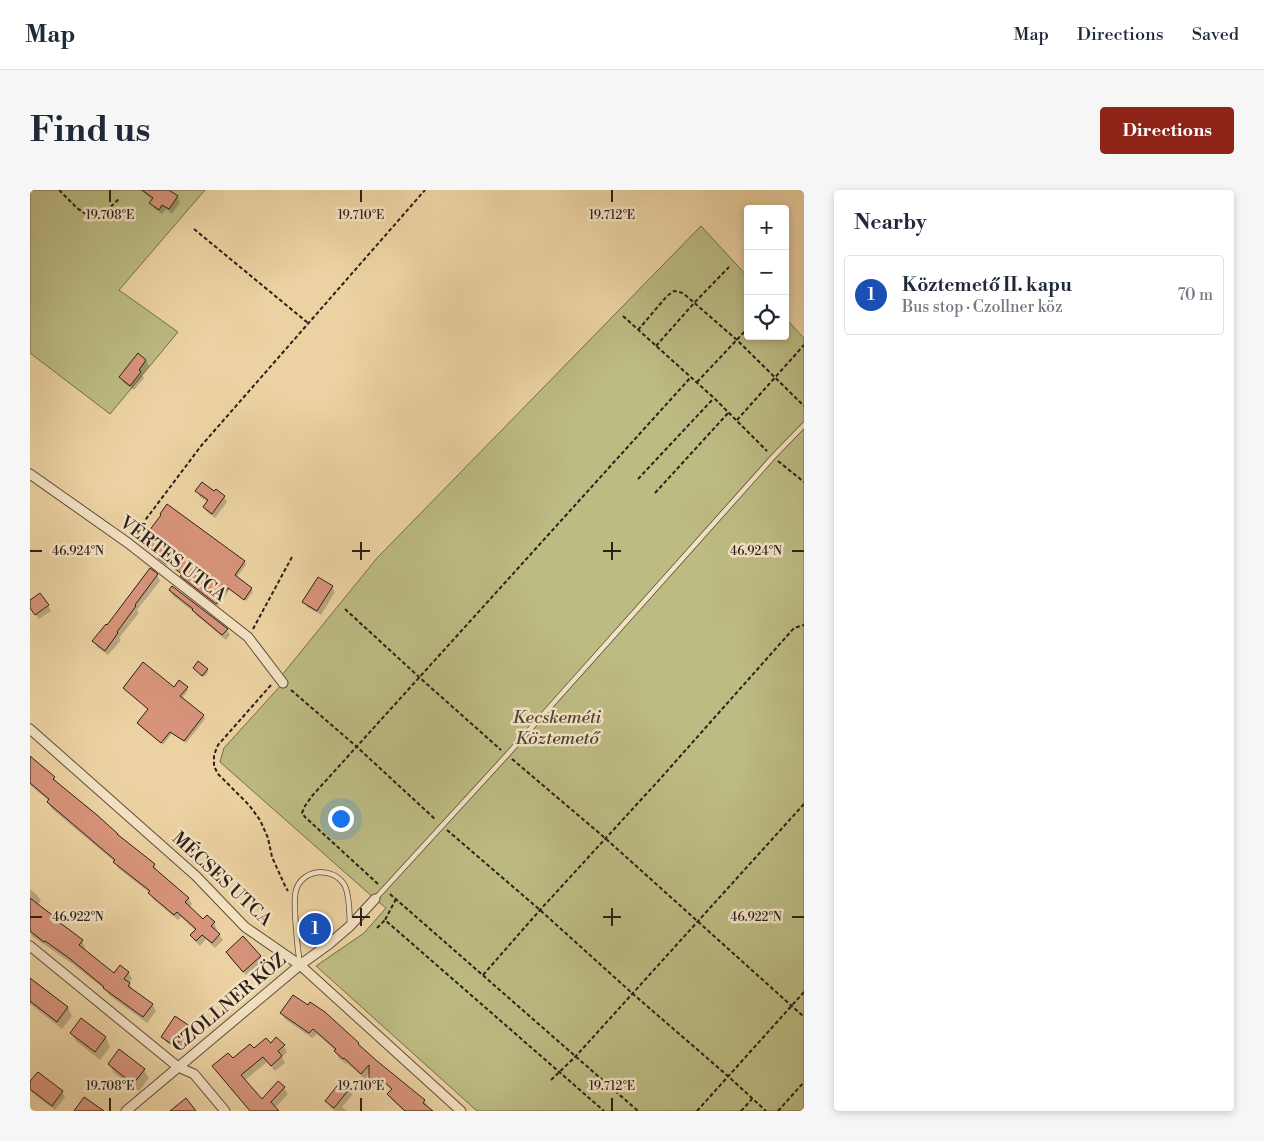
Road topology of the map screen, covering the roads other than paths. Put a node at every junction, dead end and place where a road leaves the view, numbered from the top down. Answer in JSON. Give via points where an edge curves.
{"nodes":[{"id":1,"x":804,"y":425,"type":"edge"},
{"id":2,"x":30,"y":474,"type":"edge"},
{"id":3,"x":283,"y":683,"type":"road end"},
{"id":4,"x":30,"y":729,"type":"edge"},
{"id":5,"x":375,"y":899,"type":"joint"},
{"id":6,"x":350,"y":926,"type":"junction"},
{"id":7,"x":30,"y":946,"type":"edge"},
{"id":8,"x":300,"y":965,"type":"junction"},
{"id":9,"x":178,"y":1067,"type":"junction"},
{"id":10,"x":126,"y":1111,"type":"edge"},
{"id":11,"x":225,"y":1111,"type":"edge"},
{"id":12,"x":461,"y":1111,"type":"edge"}],
"edges":[{"from":1,"to":5,"type":"lane"},
{"from":2,"to":3,"type":"street","name":"VÉRTES UTCA","via":[[128,543],[248,637]]},
{"from":4,"to":8,"type":"street","name":"MÉCSES UTCA","via":[[196,876],[246,927]]},
{"from":5,"to":6,"type":"street","name":"CZOLLNER KÖZ"},
{"from":6,"to":8,"type":"street","name":"CZOLLNER KÖZ"},
{"from":6,"to":8,"type":"lane","via":[[347,893],[342,881],[331,874],[318,872],[306,877],[297,886],[294,899]]},
{"from":7,"to":9,"type":"street"},
{"from":8,"to":9,"type":"street","name":"CZOLLNER KÖZ"},
{"from":8,"to":12,"type":"street","name":"MÉCSES UTCA"},
{"from":9,"to":10,"type":"street","name":"CZOLLNER KÖZ"},
{"from":9,"to":11,"type":"street","via":[[194,1074]]}]}
